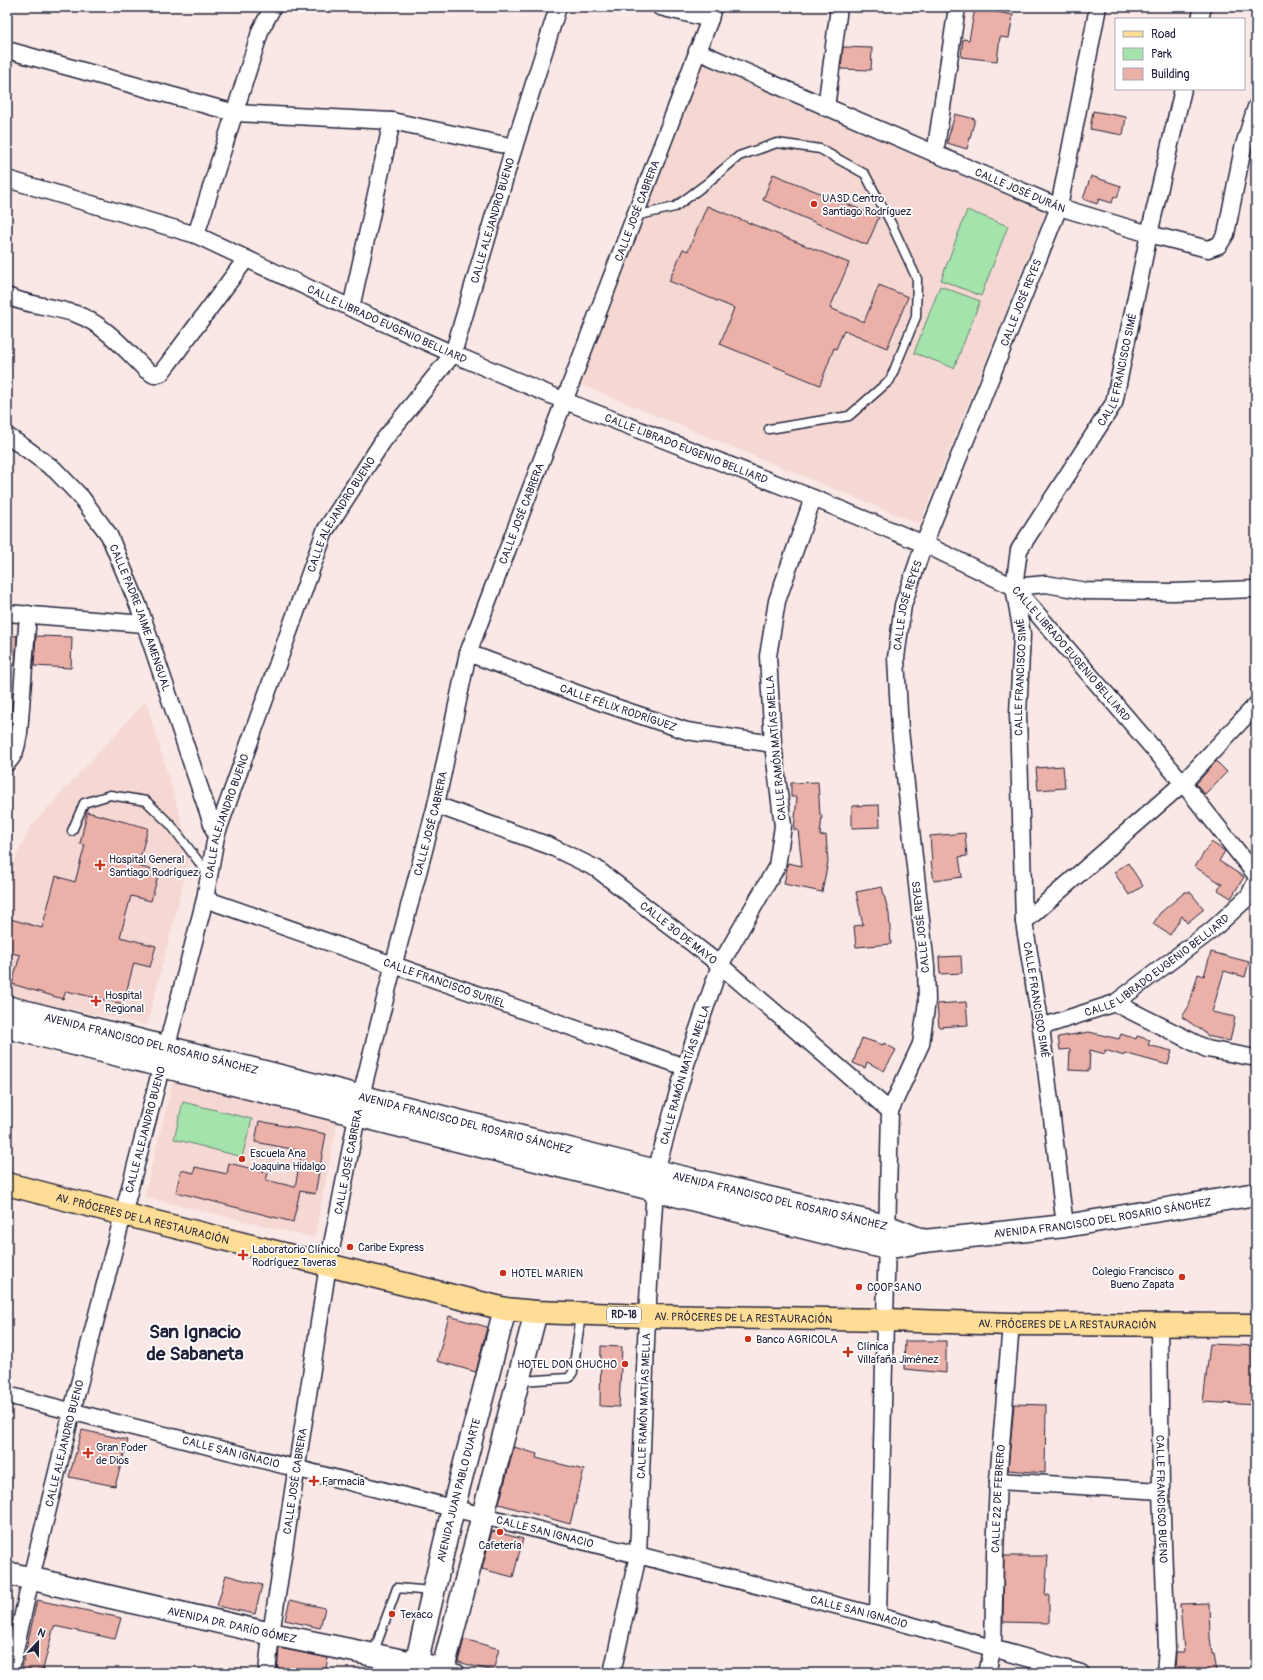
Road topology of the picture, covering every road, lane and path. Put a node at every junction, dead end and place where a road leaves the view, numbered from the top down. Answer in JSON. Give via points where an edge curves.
{"nodes":[{"id":1,"x":273,"y":7,"type":"edge"},
{"id":2,"x":558,"y":7,"type":"edge"},
{"id":3,"x":660,"y":7,"type":"edge"},
{"id":4,"x":839,"y":7,"type":"edge"},
{"id":5,"x":957,"y":7,"type":"edge"},
{"id":6,"x":1098,"y":7,"type":"edge"},
{"id":7,"x":1202,"y":7,"type":"edge"},
{"id":8,"x":711,"y":13,"type":"edge"},
{"id":9,"x":1200,"y":18,"type":"edge"},
{"id":10,"x":7,"y":50,"type":"edge"},
{"id":11,"x":697,"y":51,"type":"junction"},
{"id":12,"x":1183,"y":90,"type":"edge"},
{"id":13,"x":1256,"y":107,"type":"edge"},
{"id":14,"x":826,"y":108,"type":"junction"},
{"id":15,"x":235,"y":113,"type":"junction"},
{"id":16,"x":392,"y":121,"type":"junction"},
{"id":17,"x":514,"y":147,"type":"junction"},
{"id":18,"x":935,"y":154,"type":"junction"},
{"id":19,"x":7,"y":181,"type":"edge"},
{"id":20,"x":1059,"y":207,"type":"junction"},
{"id":21,"x":635,"y":216,"type":"junction"},
{"id":22,"x":1149,"y":234,"type":"junction"},
{"id":23,"x":196,"y":235,"type":"junction"},
{"id":24,"x":246,"y":259,"type":"junction"},
{"id":25,"x":7,"y":296,"type":"edge"},
{"id":26,"x":351,"y":308,"type":"junction"},
{"id":27,"x":453,"y":354,"type":"junction"},
{"id":28,"x":565,"y":401,"type":"junction"},
{"id":29,"x":769,"y":429,"type":"dead end"},
{"id":30,"x":7,"y":436,"type":"edge"},
{"id":31,"x":813,"y":498,"type":"junction"},
{"id":32,"x":924,"y":544,"type":"junction"},
{"id":33,"x":1014,"y":587,"type":"junction"},
{"id":34,"x":1256,"y":589,"type":"edge"},
{"id":35,"x":7,"y":613,"type":"edge"},
{"id":36,"x":28,"y":614,"type":"junction"},
{"id":37,"x":144,"y":624,"type":"junction"},
{"id":38,"x":468,"y":652,"type":"junction"},
{"id":39,"x":1256,"y":705,"type":"edge"},
{"id":40,"x":773,"y":744,"type":"junction"},
{"id":41,"x":7,"y":763,"type":"edge"},
{"id":42,"x":1183,"y":783,"type":"junction"},
{"id":43,"x":436,"y":805,"type":"junction"},
{"id":44,"x":72,"y":831,"type":"dead end"},
{"id":45,"x":216,"y":836,"type":"junction"},
{"id":46,"x":1256,"y":875,"type":"edge"},
{"id":47,"x":210,"y":876,"type":"junction"},
{"id":48,"x":1256,"y":881,"type":"edge"},
{"id":49,"x":1252,"y":898,"type":"edge"},
{"id":50,"x":205,"y":899,"type":"junction"},
{"id":51,"x":1024,"y":922,"type":"junction"},
{"id":52,"x":394,"y":964,"type":"junction"},
{"id":53,"x":720,"y":965,"type":"junction"},
{"id":54,"x":1115,"y":1004,"type":"junction"},
{"id":55,"x":7,"y":1007,"type":"edge"},
{"id":56,"x":7,"y":1026,"type":"edge"},
{"id":57,"x":1041,"y":1027,"type":"junction"},
{"id":58,"x":164,"y":1056,"type":"junction"},
{"id":59,"x":1256,"y":1058,"type":"edge"},
{"id":60,"x":685,"y":1067,"type":"junction"},
{"id":61,"x":360,"y":1105,"type":"junction"},
{"id":62,"x":890,"y":1111,"type":"junction"},
{"id":63,"x":655,"y":1181,"type":"junction"},
{"id":64,"x":7,"y":1184,"type":"edge"},
{"id":65,"x":1256,"y":1194,"type":"edge"},
{"id":66,"x":123,"y":1214,"type":"junction"},
{"id":67,"x":886,"y":1226,"type":"junction"},
{"id":68,"x":1065,"y":1226,"type":"junction"},
{"id":69,"x":924,"y":1241,"type":"junction"},
{"id":70,"x":886,"y":1248,"type":"junction"},
{"id":71,"x":328,"y":1265,"type":"junction"},
{"id":72,"x":505,"y":1309,"type":"junction"},
{"id":73,"x":536,"y":1312,"type":"junction"},
{"id":74,"x":581,"y":1314,"type":"junction"},
{"id":75,"x":647,"y":1316,"type":"junction"},
{"id":76,"x":886,"y":1320,"type":"junction"},
{"id":77,"x":1011,"y":1324,"type":"junction"},
{"id":78,"x":1159,"y":1324,"type":"junction"},
{"id":79,"x":1256,"y":1325,"type":"edge"},
{"id":80,"x":518,"y":1381,"type":"junction"},
{"id":81,"x":7,"y":1395,"type":"edge"},
{"id":82,"x":72,"y":1411,"type":"junction"},
{"id":83,"x":297,"y":1468,"type":"junction"},
{"id":84,"x":998,"y":1481,"type":"junction"},
{"id":85,"x":1161,"y":1491,"type":"junction"},
{"id":86,"x":453,"y":1508,"type":"junction"},
{"id":87,"x":483,"y":1515,"type":"junction"},
{"id":88,"x":638,"y":1555,"type":"junction"},
{"id":89,"x":7,"y":1573,"type":"edge"},
{"id":90,"x":30,"y":1578,"type":"junction"},
{"id":91,"x":433,"y":1591,"type":"junction"},
{"id":92,"x":878,"y":1616,"type":"junction"},
{"id":93,"x":271,"y":1634,"type":"junction"},
{"id":94,"x":993,"y":1647,"type":"junction"},
{"id":95,"x":372,"y":1655,"type":"junction"},
{"id":96,"x":415,"y":1668,"type":"edge"},
{"id":97,"x":448,"y":1672,"type":"edge"},
{"id":98,"x":10,"y":1673,"type":"edge"},
{"id":99,"x":267,"y":1673,"type":"edge"},
{"id":100,"x":612,"y":1673,"type":"edge"},
{"id":101,"x":988,"y":1673,"type":"edge"},
{"id":102,"x":1082,"y":1673,"type":"edge"},
{"id":103,"x":1164,"y":1673,"type":"edge"}],
"edges":[{"from":1,"to":15,"type":"street","via":[[261,29]]},
{"from":2,"to":17,"type":"street","name":"CALLE ALEJANDRO BUENO"},
{"from":3,"to":8,"type":"street"},
{"from":4,"to":14,"type":"street"},
{"from":5,"to":18,"type":"street"},
{"from":6,"to":20,"type":"street","name":"CALLE JOSÉ REYES"},
{"from":7,"to":9,"type":"street"},
{"from":8,"to":11,"type":"street","name":"CALLE JOSÉ CABRERA"},
{"from":10,"to":15,"type":"street"},
{"from":11,"to":14,"type":"street","name":"CALLE JOSÉ DURÁN"},
{"from":11,"to":21,"type":"street","name":"CALLE JOSÉ CABRERA"},
{"from":12,"to":22,"type":"street","name":"CALLE FRANCISCO SIMÉ"},
{"from":13,"to":22,"type":"street","name":"CALLE JOSÉ DURÁN","via":[[1243,148],[1226,234],[1219,245],[1208,248]]},
{"from":14,"to":18,"type":"street","name":"CALLE JOSÉ DURÁN"},
{"from":15,"to":16,"type":"street"},
{"from":15,"to":23,"type":"street"},
{"from":16,"to":17,"type":"street"},
{"from":16,"to":26,"type":"street"},
{"from":17,"to":27,"type":"street","name":"CALLE ALEJANDRO BUENO"},
{"from":18,"to":20,"type":"street","name":"CALLE JOSÉ DURÁN"},
{"from":19,"to":23,"type":"street","name":"CALLE LIBRADO EUGENIO BELLIARD"},
{"from":20,"to":22,"type":"street","name":"CALLE JOSÉ DURÁN"},
{"from":20,"to":32,"type":"street","name":"CALLE JOSÉ REYES"},
{"from":21,"to":28,"type":"street","name":"CALLE JOSÉ CABRERA"},
{"from":21,"to":29,"type":"lane","via":[[675,207],[740,156],[777,143],[820,149],[865,174],[917,279],[916,317],[890,380],[849,416]]},
{"from":22,"to":33,"type":"street","name":"CALLE FRANCISCO SIMÉ","via":[[1114,403],[1019,550]]},
{"from":23,"to":24,"type":"street","name":"CALLE LIBRADO EUGENIO BELLIARD"},
{"from":24,"to":25,"type":"street","via":[[161,373],[154,375],[97,324],[76,314],[22,302]]},
{"from":24,"to":26,"type":"street","name":"CALLE LIBRADO EUGENIO BELLIARD"},
{"from":26,"to":27,"type":"street","name":"CALLE LIBRADO EUGENIO BELLIARD"},
{"from":27,"to":28,"type":"street","name":"CALLE LIBRADO EUGENIO BELLIARD"},
{"from":27,"to":45,"type":"street","name":"CALLE ALEJANDRO BUENO","via":[[383,441],[326,530]]},
{"from":28,"to":31,"type":"street","name":"CALLE LIBRADO EUGENIO BELLIARD"},
{"from":28,"to":38,"type":"street","name":"CALLE JOSÉ CABRERA"},
{"from":30,"to":37,"type":"street","name":"CALLE PADRE JAIME AMENGUAL","via":[[55,470],[82,497],[109,535]]},
{"from":31,"to":32,"type":"street","name":"CALLE LIBRADO EUGENIO BELLIARD"},
{"from":31,"to":40,"type":"street","name":"CALLE RAMÓN MATÍAS MELLA","via":[[777,601],[768,656]]},
{"from":32,"to":33,"type":"street","name":"CALLE LIBRADO EUGENIO BELLIARD"},
{"from":32,"to":62,"type":"street","name":"CALLE JOSÉ REYES","via":[[903,605],[896,658],[900,730],[926,966],[927,1001],[921,1044]]},
{"from":33,"to":34,"type":"street","via":[[1046,584],[1086,591],[1174,592]]},
{"from":33,"to":42,"type":"street","name":"CALLE LIBRADO EUGENIO BELLIARD"},
{"from":33,"to":51,"type":"street","name":"CALLE FRANCISCO SIMÉ","via":[[1022,634],[1018,714]]},
{"from":35,"to":36,"type":"street"},
{"from":36,"to":37,"type":"street"},
{"from":36,"to":41,"type":"street","via":[[20,732],[12,758]]},
{"from":37,"to":45,"type":"street","name":"CALLE PADRE JAIME AMENGUAL"},
{"from":38,"to":40,"type":"street","name":"CALLE FÉLIX RODRÍGUEZ","via":[[686,731]]},
{"from":38,"to":43,"type":"street","name":"CALLE JOSÉ CABRERA"},
{"from":39,"to":42,"type":"street"},
{"from":40,"to":53,"type":"street","name":"CALLE RAMÓN MATÍAS MELLA","via":[[783,826],[777,866]]},
{"from":42,"to":46,"type":"street","name":"CALLE LIBRADO EUGENIO BELLIARD"},
{"from":42,"to":51,"type":"street"},
{"from":43,"to":52,"type":"street","name":"CALLE JOSÉ CABRERA"},
{"from":43,"to":53,"type":"street","name":"CALLE 30 DE MAYO","via":[[550,846],[596,869]]},
{"from":44,"to":47,"type":"lane","via":[[84,803],[110,795],[146,801],[170,825]]},
{"from":45,"to":47,"type":"street","name":"CALLE ALEJANDRO BUENO"},
{"from":47,"to":50,"type":"street","name":"CALLE ALEJANDRO BUENO"},
{"from":48,"to":49,"type":"street","name":"CALLE LIBRADO EUGENIO BELLIARD"},
{"from":49,"to":54,"type":"street","name":"CALLE LIBRADO EUGENIO BELLIARD"},
{"from":50,"to":52,"type":"street","name":"CALLE FRANCISCO SURIEL"},
{"from":50,"to":58,"type":"street","name":"CALLE ALEJANDRO BUENO"},
{"from":51,"to":57,"type":"street","name":"CALLE FRANCISCO SIMÉ"},
{"from":52,"to":60,"type":"street","name":"CALLE FRANCISCO SURIEL"},
{"from":52,"to":61,"type":"street","name":"CALLE JOSÉ CABRERA"},
{"from":53,"to":60,"type":"street","name":"CALLE RAMÓN MATÍAS MELLA"},
{"from":53,"to":62,"type":"street","name":"CALLE 30 DE MAYO"},
{"from":54,"to":57,"type":"street","name":"CALLE LIBRADO EUGENIO BELLIARD"},
{"from":54,"to":59,"type":"street","via":[[1207,1049]]},
{"from":55,"to":58,"type":"main road","name":"AVENIDA FRANCISCO DEL ROSARIO SÁNCHEZ"},
{"from":56,"to":58,"type":"main road","name":"AVENIDA FRANCISCO DEL ROSARIO SÁNCHEZ"},
{"from":57,"to":68,"type":"street","name":"CALLE FRANCISCO SIMÉ"},
{"from":58,"to":61,"type":"main road","name":"AVENIDA FRANCISCO DEL ROSARIO SÁNCHEZ"},
{"from":58,"to":66,"type":"street","name":"CALLE ALEJANDRO BUENO"},
{"from":60,"to":63,"type":"street","name":"CALLE RAMÓN MATÍAS MELLA"},
{"from":61,"to":63,"type":"main road","name":"AVENIDA FRANCISCO DEL ROSARIO SÁNCHEZ"},
{"from":61,"to":71,"type":"street","name":"CALLE JOSÉ CABRERA"},
{"from":62,"to":67,"type":"street","name":"CALLE JOSÉ REYES"},
{"from":63,"to":67,"type":"main road","name":"AVENIDA FRANCISCO DEL ROSARIO SÁNCHEZ"},
{"from":63,"to":70,"type":"main road","name":"AVENIDA FRANCISCO DEL ROSARIO SÁNCHEZ"},
{"from":63,"to":75,"type":"street","name":"CALLE RAMÓN MATÍAS MELLA"},
{"from":64,"to":66,"type":"main road","name":"AV. PRÓCERES DE LA RESTAURACIÓN","number":"RD-18"},
{"from":65,"to":68,"type":"main road","name":"AVENIDA FRANCISCO DEL ROSARIO SÁNCHEZ"},
{"from":66,"to":71,"type":"main road","name":"AV. PRÓCERES DE LA RESTAURACIÓN","number":"RD-18"},
{"from":66,"to":82,"type":"street","name":"CALLE ALEJANDRO BUENO"},
{"from":67,"to":69,"type":"main road","name":"AVENIDA FRANCISCO DEL ROSARIO SÁNCHEZ"},
{"from":67,"to":70,"type":"street","name":"CALLE JOSÉ REYES"},
{"from":68,"to":69,"type":"main road","name":"AVENIDA FRANCISCO DEL ROSARIO SÁNCHEZ"},
{"from":69,"to":70,"type":"main road","name":"AVENIDA FRANCISCO DEL ROSARIO SÁNCHEZ"},
{"from":70,"to":76,"type":"street","name":"CALLE JOSÉ REYES"},
{"from":71,"to":72,"type":"main road","name":"AV. PRÓCERES DE LA RESTAURACIÓN","number":"RD-18"},
{"from":71,"to":83,"type":"street","name":"CALLE JOSÉ CABRERA"},
{"from":72,"to":73,"type":"main road","name":"AV. PRÓCERES DE LA RESTAURACIÓN","number":"RD-18"},
{"from":72,"to":86,"type":"main road","name":"AVENIDA JUAN PABLO DUARTE"},
{"from":73,"to":74,"type":"main road","name":"AV. PRÓCERES DE LA RESTAURACIÓN","number":"RD-18"},
{"from":73,"to":80,"type":"main road"},
{"from":74,"to":75,"type":"main road","name":"AV. PRÓCERES DE LA RESTAURACIÓN","number":"RD-18"},
{"from":74,"to":80,"type":"lane","via":[[573,1372],[569,1378]]},
{"from":75,"to":76,"type":"main road","name":"AV. PRÓCERES DE LA RESTAURACIÓN","number":"RD-18"},
{"from":75,"to":88,"type":"street","name":"CALLE RAMÓN MATÍAS MELLA"},
{"from":76,"to":77,"type":"main road","name":"AV. PRÓCERES DE LA RESTAURACIÓN","number":"RD-18"},
{"from":76,"to":92,"type":"street","name":"CALLE JOSÉ REYES"},
{"from":77,"to":78,"type":"main road","name":"AV. PRÓCERES DE LA RESTAURACIÓN","number":"RD-18"},
{"from":77,"to":84,"type":"street","name":"CALLE 22 DE FEBRERO"},
{"from":78,"to":79,"type":"main road","name":"AV. PRÓCERES DE LA RESTAURACIÓN","number":"RD-18"},
{"from":78,"to":85,"type":"street","name":"CALLE FRANCISCO BUENO"},
{"from":80,"to":87,"type":"main road"},
{"from":81,"to":82,"type":"street","name":"CALLE SAN IGNACIO"},
{"from":82,"to":83,"type":"street","name":"CALLE SAN IGNACIO"},
{"from":82,"to":90,"type":"street","name":"CALLE ALEJANDRO BUENO"},
{"from":83,"to":86,"type":"street","name":"CALLE SAN IGNACIO"},
{"from":83,"to":93,"type":"street","name":"CALLE JOSÉ CABRERA"},
{"from":84,"to":85,"type":"street"},
{"from":84,"to":94,"type":"street","name":"CALLE 22 DE FEBRERO"},
{"from":85,"to":103,"type":"street","name":"CALLE FRANCISCO BUENO","via":[[1168,1649]]},
{"from":86,"to":87,"type":"street","name":"CALLE SAN IGNACIO"},
{"from":86,"to":91,"type":"main road","name":"AVENIDA JUAN PABLO DUARTE"},
{"from":87,"to":88,"type":"street","name":"CALLE SAN IGNACIO"},
{"from":87,"to":97,"type":"main road"},
{"from":88,"to":92,"type":"street","name":"CALLE SAN IGNACIO"},
{"from":88,"to":100,"type":"street","name":"CALLE RAMÓN MATÍAS MELLA"},
{"from":89,"to":90,"type":"main road","name":"AVENIDA DR. DARÍO GÓMEZ"},
{"from":90,"to":93,"type":"main road","name":"AVENIDA DR. DARÍO GÓMEZ"},
{"from":90,"to":98,"type":"street","name":"CALLE ALEJANDRO BUENO"},
{"from":91,"to":95,"type":"lane","via":[[397,1588]]},
{"from":91,"to":96,"type":"main road","name":"AVENIDA JUAN PABLO DUARTE"},
{"from":92,"to":94,"type":"street","name":"CALLE SAN IGNACIO"},
{"from":93,"to":95,"type":"main road","name":"AVENIDA DR. DARÍO GÓMEZ"},
{"from":93,"to":99,"type":"street","name":"CALLE JOSÉ CABRERA"},
{"from":94,"to":101,"type":"street","name":"CALLE 22 DE FEBRERO"},
{"from":94,"to":102,"type":"street","name":"CALLE SAN IGNACIO"},
{"from":95,"to":96,"type":"main road","name":"AVENIDA DR. DARÍO GÓMEZ"},
{"from":96,"to":97,"type":"main road","name":"AVENIDA DR. DARÍO GÓMEZ"}]}
